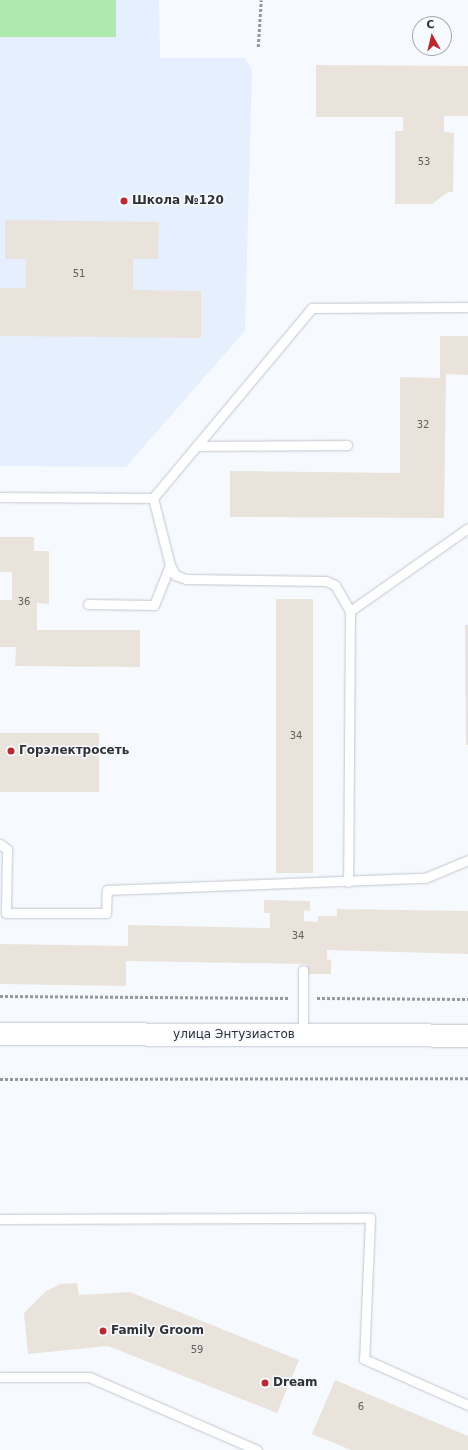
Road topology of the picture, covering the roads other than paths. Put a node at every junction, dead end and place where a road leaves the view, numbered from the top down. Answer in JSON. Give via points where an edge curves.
{"nodes":[{"id":1,"x":468,"y":307,"type":"edge"},
{"id":2,"x":347,"y":445,"type":"dead end"},
{"id":3,"x":197,"y":446,"type":"junction"},
{"id":4,"x":0,"y":497,"type":"edge"},
{"id":5,"x":153,"y":498,"type":"junction"},
{"id":6,"x":467,"y":529,"type":"edge"},
{"id":7,"x":170,"y":564,"type":"junction"},
{"id":8,"x":88,"y":604,"type":"dead end"},
{"id":9,"x":350,"y":611,"type":"junction"},
{"id":10,"x":0,"y":844,"type":"edge"},
{"id":11,"x":468,"y":860,"type":"edge"},
{"id":12,"x":348,"y":882,"type":"junction"},
{"id":13,"x":303,"y":970,"type":"dead end"},
{"id":14,"x":0,"y":1034,"type":"edge"},
{"id":15,"x":303,"y":1035,"type":"junction"},
{"id":16,"x":468,"y":1036,"type":"edge"},
{"id":17,"x":0,"y":1220,"type":"edge"},
{"id":18,"x":0,"y":1377,"type":"edge"},
{"id":19,"x":468,"y":1405,"type":"edge"},
{"id":20,"x":257,"y":1450,"type":"edge"}],
"edges":[{"from":1,"to":3,"type":"lane","via":[[312,308]]},
{"from":2,"to":3,"type":"lane"},
{"from":3,"to":5,"type":"lane"},
{"from":4,"to":5,"type":"lane"},
{"from":5,"to":7,"type":"lane"},
{"from":6,"to":9,"type":"lane"},
{"from":7,"to":8,"type":"lane","via":[[154,605]]},
{"from":7,"to":9,"type":"lane","via":[[175,575],[186,579],[326,581],[335,585]]},
{"from":9,"to":12,"type":"lane"},
{"from":10,"to":12,"type":"lane","via":[[7,849],[6,913],[106,914],[107,890]]},
{"from":11,"to":12,"type":"lane","via":[[425,878]]},
{"from":13,"to":15,"type":"lane"},
{"from":14,"to":15,"type":"street","name":"улица Энтузиастов"},
{"from":15,"to":16,"type":"street","name":"улица Энтузиастов"},
{"from":17,"to":19,"type":"lane","via":[[370,1218],[364,1360]]},
{"from":18,"to":20,"type":"lane","via":[[89,1376]]}]}
